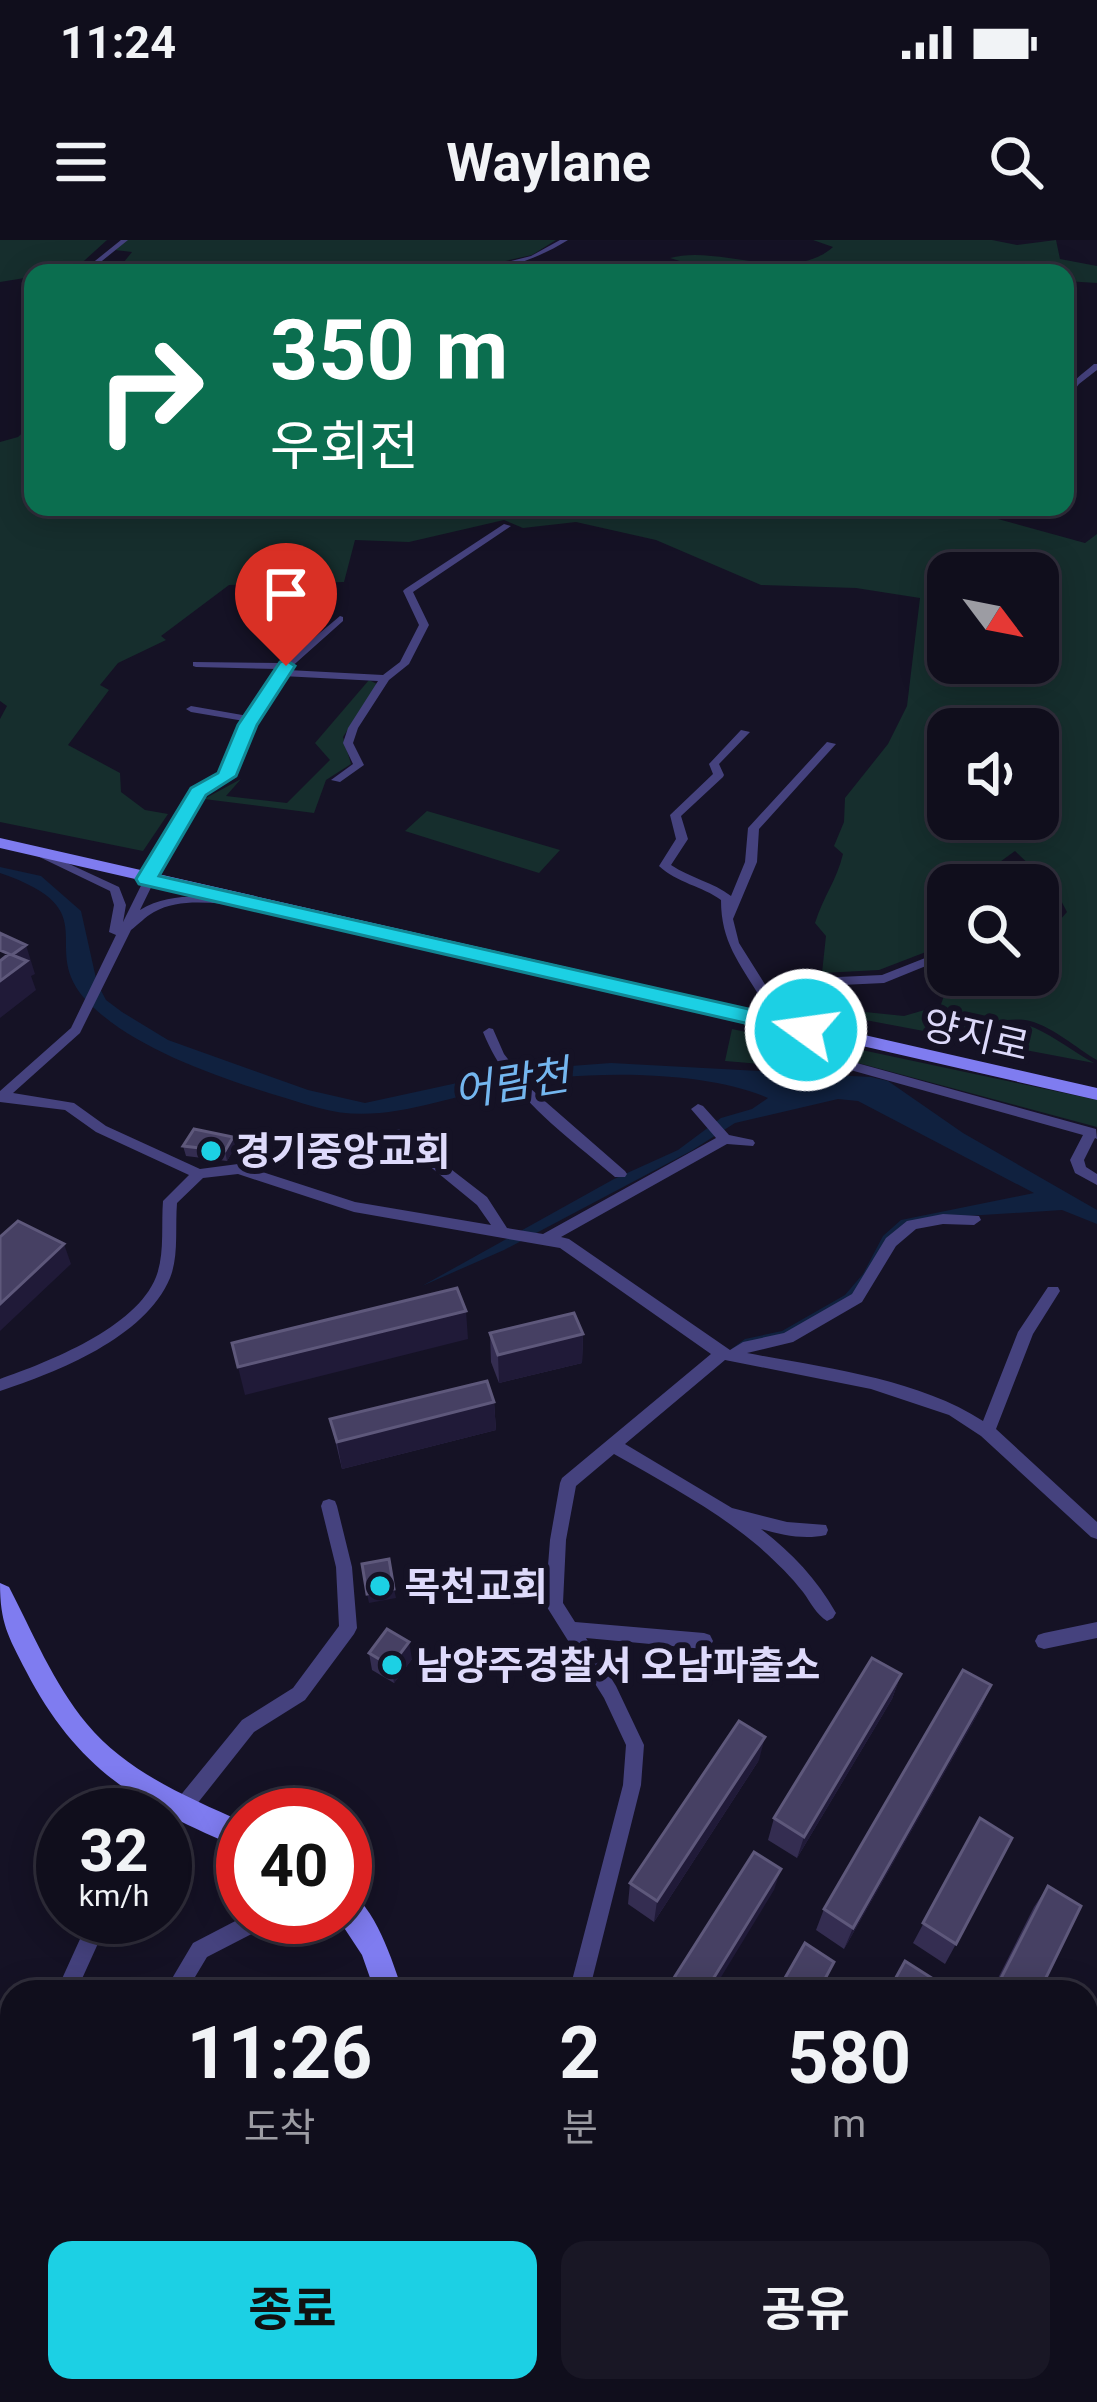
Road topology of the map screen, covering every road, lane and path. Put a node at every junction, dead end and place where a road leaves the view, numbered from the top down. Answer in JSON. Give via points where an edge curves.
{"nodes":[{"id":1,"x":124,"y":240,"type":"edge"},
{"id":2,"x":566,"y":240,"type":"edge"},
{"id":3,"x":94,"y":264,"type":"edge"},
{"id":4,"x":503,"y":264,"type":"edge"},
{"id":5,"x":1097,"y":366,"type":"edge"},
{"id":6,"x":1074,"y":386,"type":"edge"},
{"id":7,"x":507,"y":526,"type":"dead end"},
{"id":8,"x":340,"y":619,"type":"dead end"},
{"id":9,"x":196,"y":664,"type":"dead end"},
{"id":10,"x":283,"y":669,"type":"junction"},
{"id":11,"x":385,"y":678,"type":"junction"},
{"id":12,"x":190,"y":709,"type":"dead end"},
{"id":13,"x":250,"y":719,"type":"junction"},
{"id":14,"x":745,"y":732,"type":"dead end"},
{"id":15,"x":831,"y":744,"type":"dead end"},
{"id":16,"x":336,"y":780,"type":"dead end"},
{"id":17,"x":0,"y":843,"type":"edge"},
{"id":18,"x":35,"y":852,"type":"junction"},
{"id":19,"x":146,"y":879,"type":"junction"},
{"id":20,"x":243,"y":902,"type":"junction"},
{"id":21,"x":727,"y":919,"type":"junction"},
{"id":22,"x":111,"y":952,"type":"junction"},
{"id":23,"x":927,"y":962,"type":"edge"},
{"id":24,"x":765,"y":994,"type":"junction"},
{"id":25,"x":756,"y":1017,"type":"junction"},
{"id":26,"x":489,"y":1032,"type":"dead end"},
{"id":27,"x":1097,"y":1094,"type":"edge"},
{"id":28,"x":0,"y":1097,"type":"edge"},
{"id":29,"x":704,"y":1114,"type":"dead end"},
{"id":30,"x":1094,"y":1133,"type":"edge"},
{"id":31,"x":399,"y":1134,"type":"dead end"},
{"id":32,"x":725,"y":1139,"type":"junction"},
{"id":33,"x":748,"y":1143,"type":"dead end"},
{"id":34,"x":200,"y":1174,"type":"junction"},
{"id":35,"x":620,"y":1174,"type":"dead end"},
{"id":36,"x":1097,"y":1180,"type":"edge"},
{"id":37,"x":974,"y":1220,"type":"dead end"},
{"id":38,"x":506,"y":1232,"type":"junction"},
{"id":39,"x":546,"y":1239,"type":"junction"},
{"id":40,"x":1053,"y":1291,"type":"dead end"},
{"id":41,"x":727,"y":1355,"type":"junction"},
{"id":42,"x":0,"y":1385,"type":"edge"},
{"id":43,"x":987,"y":1431,"type":"junction"},
{"id":44,"x":613,"y":1444,"type":"junction"},
{"id":45,"x":329,"y":1506,"type":"dead end"},
{"id":46,"x":726,"y":1511,"type":"junction"},
{"id":47,"x":820,"y":1530,"type":"dead end"},
{"id":48,"x":1097,"y":1532,"type":"edge"},
{"id":49,"x":0,"y":1594,"type":"edge"},
{"id":50,"x":827,"y":1613,"type":"dead end"},
{"id":51,"x":571,"y":1630,"type":"junction"},
{"id":52,"x":1097,"y":1630,"type":"edge"},
{"id":53,"x":704,"y":1641,"type":"dead end"},
{"id":54,"x":1044,"y":1641,"type":"dead end"},
{"id":55,"x":142,"y":1788,"type":"edge"},
{"id":56,"x":192,"y":1793,"type":"edge"},
{"id":57,"x":216,"y":1942,"type":"edge"},
{"id":58,"x":88,"y":1944,"type":"edge"},
{"id":59,"x":371,"y":1944,"type":"edge"},
{"id":60,"x":71,"y":1980,"type":"edge"},
{"id":61,"x":181,"y":1980,"type":"edge"},
{"id":62,"x":385,"y":1980,"type":"edge"},
{"id":63,"x":581,"y":1980,"type":"edge"}],
"edges":[{"from":1,"to":3,"type":"street"},
{"from":2,"to":4,"type":"street"},
{"from":5,"to":6,"type":"street"},
{"from":7,"to":11,"type":"street","via":[[408,591],[424,625],[404,664]]},
{"from":8,"to":10,"type":"street"},
{"from":9,"to":10,"type":"street"},
{"from":10,"to":11,"type":"street"},
{"from":10,"to":13,"type":"street"},
{"from":11,"to":16,"type":"street","via":[[349,736],[359,765]]},
{"from":12,"to":13,"type":"street"},
{"from":13,"to":19,"type":"street","via":[[226,776],[198,792]]},
{"from":14,"to":21,"type":"street","via":[[714,764],[719,775],[675,814],[682,839],[665,866],[718,890]]},
{"from":15,"to":21,"type":"street","via":[[754,828],[751,862]]},
{"from":17,"to":18,"type":"street","name":"양지로"},
{"from":18,"to":19,"type":"street","name":"양지로"},
{"from":18,"to":22,"type":"street","via":[[116,890]]},
{"from":19,"to":20,"type":"street","name":"양지로"},
{"from":19,"to":22,"type":"street"},
{"from":20,"to":22,"type":"street","via":[[154,904]]},
{"from":20,"to":25,"type":"street","name":"양지로"},
{"from":21,"to":24,"type":"street"},
{"from":22,"to":28,"type":"street","via":[[76,1030]]},
{"from":23,"to":24,"type":"street","via":[[884,979],[795,980],[772,984]]},
{"from":24,"to":25,"type":"street"},
{"from":25,"to":27,"type":"street","name":"양지로"},
{"from":25,"to":30,"type":"street","via":[[841,1063]]},
{"from":26,"to":35,"type":"street","via":[[519,1089]]},
{"from":28,"to":34,"type":"street","via":[[70,1106],[101,1129]]},
{"from":29,"to":32,"type":"street"},
{"from":30,"to":36,"type":"street","via":[[1077,1160]]},
{"from":31,"to":38,"type":"street","via":[[482,1201]]},
{"from":32,"to":33,"type":"street"},
{"from":32,"to":39,"type":"street"},
{"from":34,"to":38,"type":"street","via":[[238,1169],[354,1207]]},
{"from":34,"to":42,"type":"street","via":[[170,1202],[166,1270],[140,1310],[83,1348]]},
{"from":37,"to":41,"type":"street","via":[[912,1225],[891,1242],[856,1298],[788,1337]]},
{"from":38,"to":39,"type":"street"},
{"from":39,"to":41,"type":"street","via":[[580,1251]]},
{"from":40,"to":43,"type":"street","via":[[1026,1331]]},
{"from":41,"to":43,"type":"street","via":[[872,1383],[954,1410]]},
{"from":41,"to":44,"type":"street"},
{"from":43,"to":48,"type":"street"},
{"from":44,"to":46,"type":"street"},
{"from":44,"to":51,"type":"street","via":[[568,1483],[554,1604]]},
{"from":45,"to":56,"type":"street","via":[[348,1628],[299,1694],[248,1726]]},
{"from":46,"to":47,"type":"street"},
{"from":46,"to":50,"type":"street","via":[[813,1588]]},
{"from":49,"to":55,"type":"street","via":[[81,1736]]},
{"from":51,"to":53,"type":"street"},
{"from":51,"to":63,"type":"street","via":[[635,1745],[632,1785]]},
{"from":52,"to":54,"type":"street"},
{"from":57,"to":61,"type":"street","via":[[200,1950]]},
{"from":58,"to":60,"type":"street"},
{"from":59,"to":62,"type":"street"}]}
